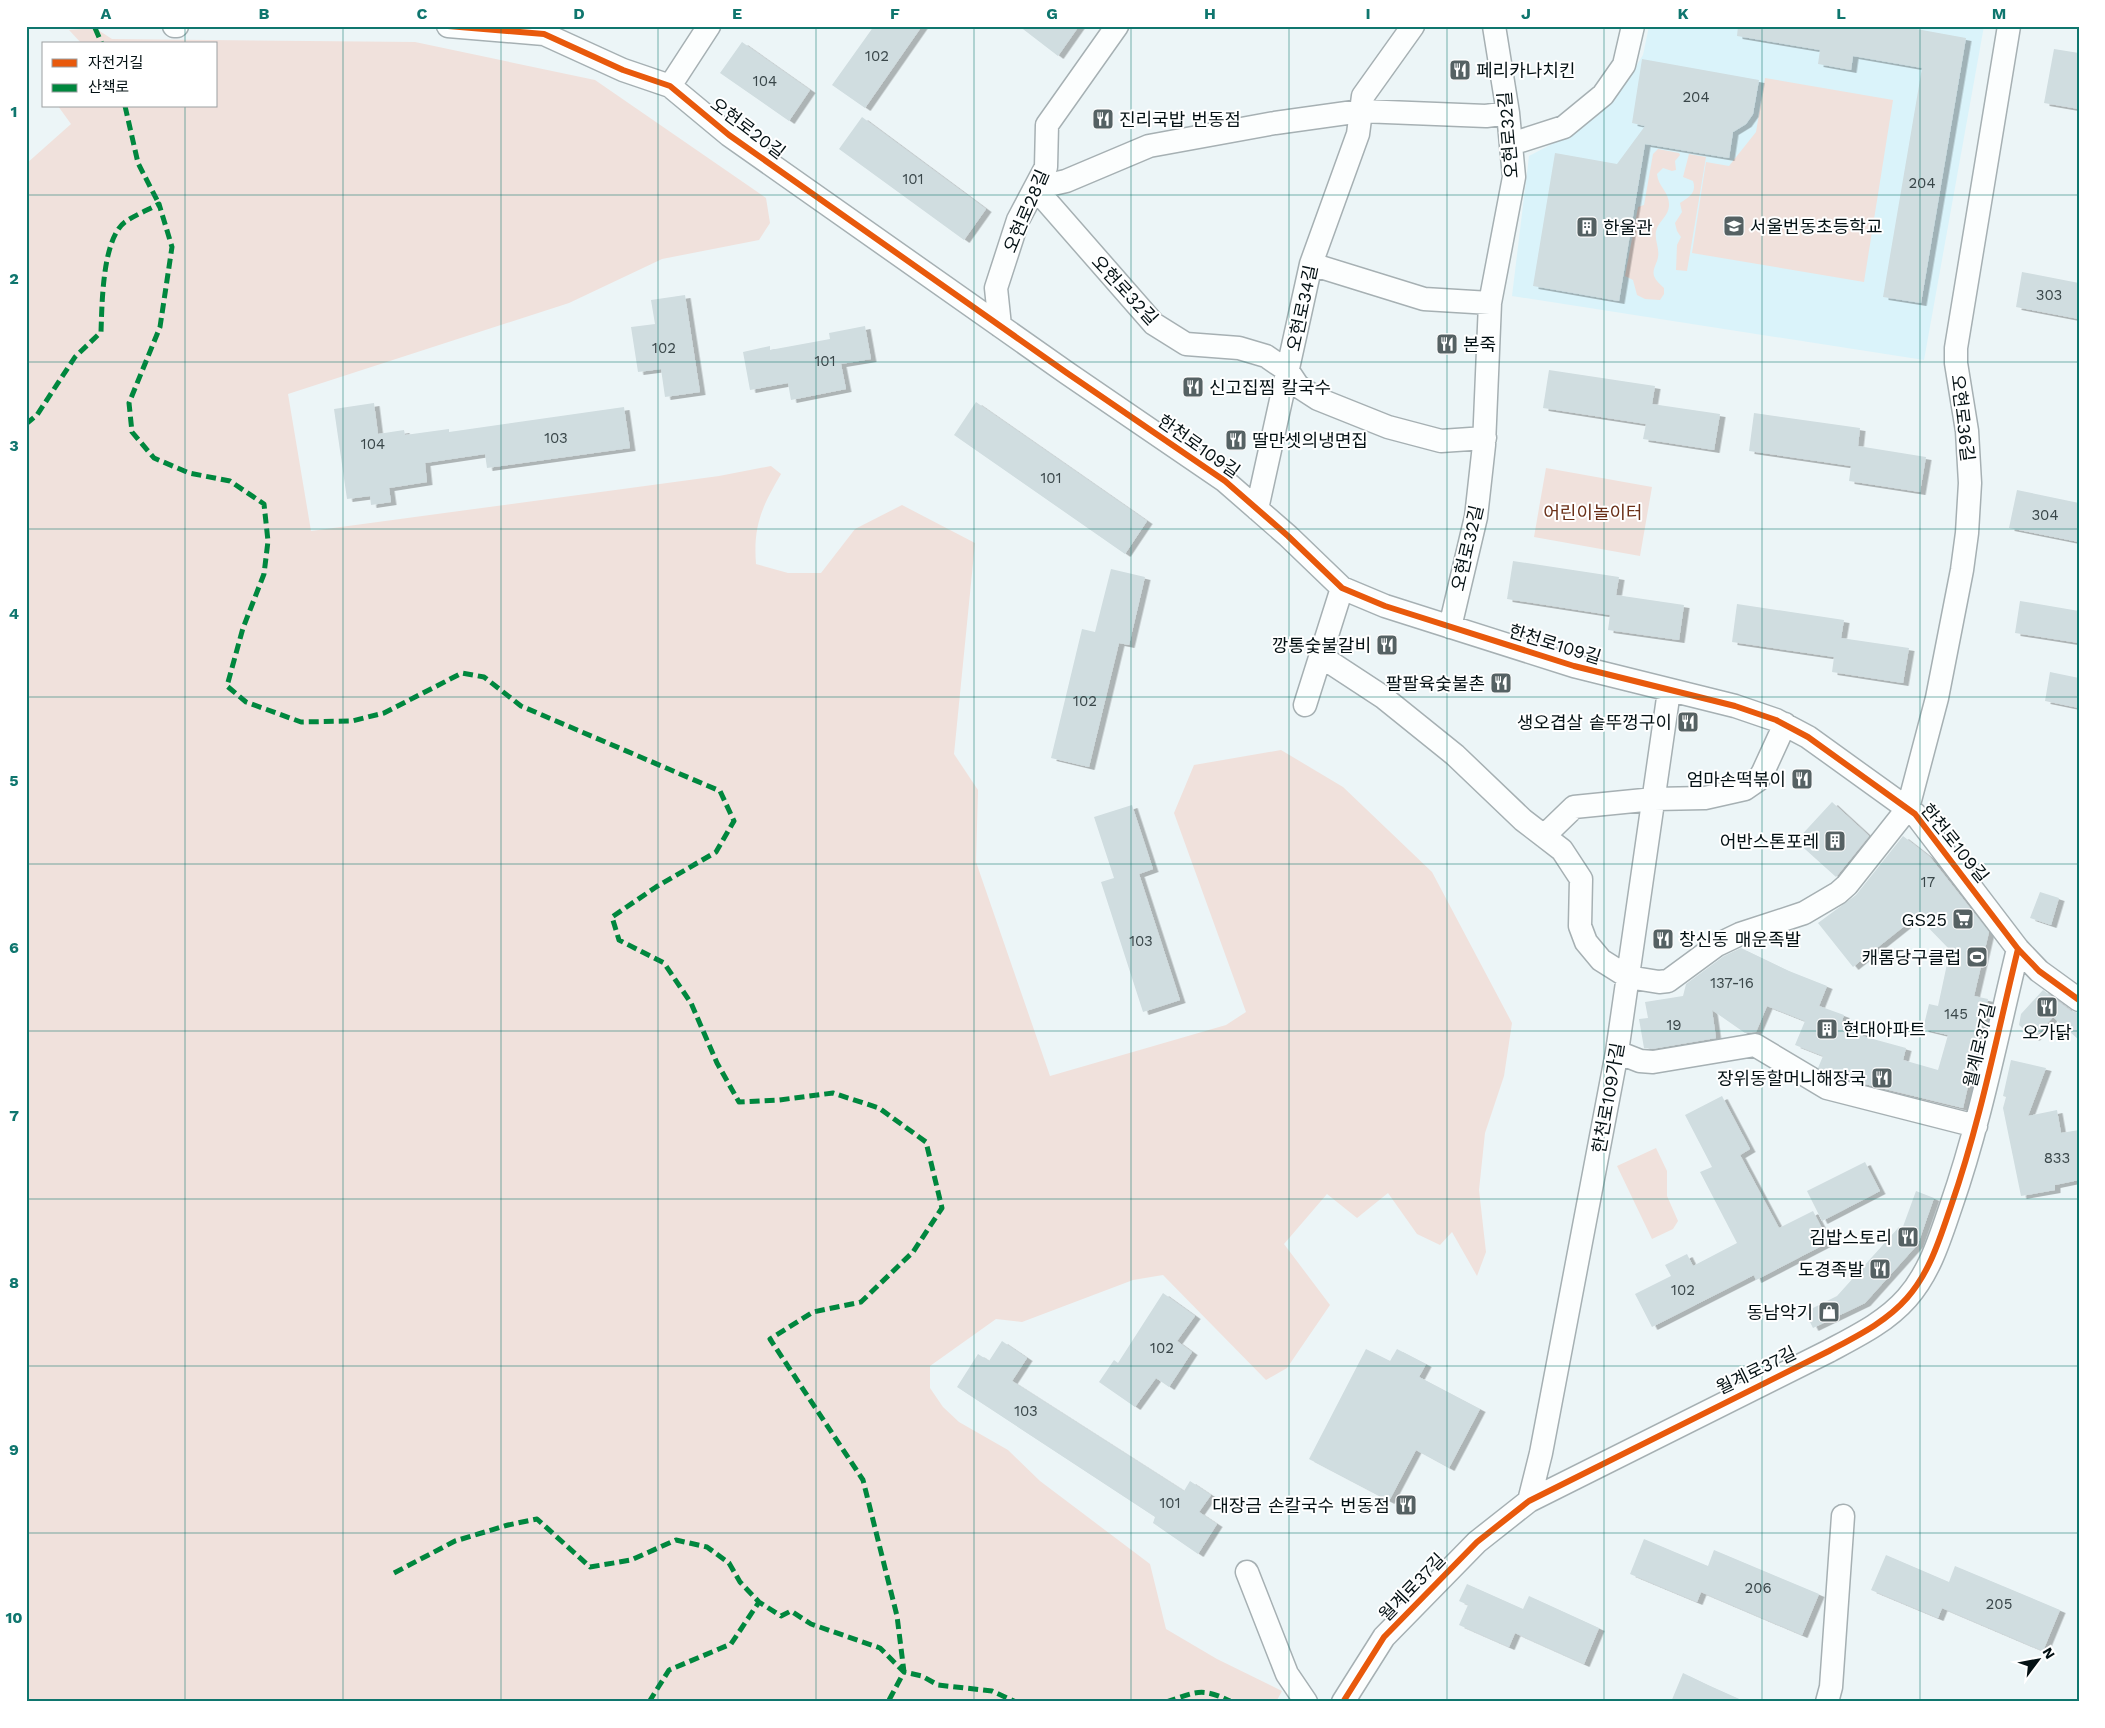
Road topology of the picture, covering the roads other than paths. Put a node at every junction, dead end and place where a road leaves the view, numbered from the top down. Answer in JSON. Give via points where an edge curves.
{"nodes":[{"id":1,"x":448,"y":26,"type":"edge"},
{"id":2,"x":709,"y":26,"type":"edge"},
{"id":3,"x":1117,"y":26,"type":"edge"},
{"id":4,"x":1413,"y":26,"type":"edge"},
{"id":5,"x":1494,"y":26,"type":"edge"},
{"id":6,"x":1633,"y":26,"type":"edge"},
{"id":7,"x":2009,"y":26,"type":"edge"},
{"id":8,"x":670,"y":86,"type":"junction"},
{"id":9,"x":1361,"y":111,"type":"junction"},
{"id":10,"x":1508,"y":113,"type":"junction"},
{"id":11,"x":1511,"y":144,"type":"junction"},
{"id":12,"x":1035,"y":188,"type":"junction"},
{"id":13,"x":1311,"y":264,"type":"junction"},
{"id":14,"x":1490,"y":303,"type":"junction"},
{"id":15,"x":1000,"y":326,"type":"junction"},
{"id":16,"x":1288,"y":371,"type":"junction"},
{"id":17,"x":1485,"y":438,"type":"junction"},
{"id":18,"x":1257,"y":509,"type":"junction"},
{"id":19,"x":1342,"y":588,"type":"junction"},
{"id":20,"x":1450,"y":627,"type":"junction"},
{"id":21,"x":1322,"y":656,"type":"junction"},
{"id":22,"x":1669,"y":691,"type":"junction"},
{"id":23,"x":1304,"y":705,"type":"dead end"},
{"id":24,"x":1785,"y":724,"type":"junction"},
{"id":25,"x":1654,"y":799,"type":"junction"},
{"id":26,"x":1908,"y":808,"type":"junction"},
{"id":27,"x":1544,"y":836,"type":"junction"},
{"id":28,"x":2018,"y":949,"type":"junction"},
{"id":29,"x":1628,"y":977,"type":"junction"},
{"id":30,"x":2079,"y":1000,"type":"edge"},
{"id":31,"x":1616,"y":1052,"type":"junction"},
{"id":32,"x":1976,"y":1126,"type":"junction"},
{"id":33,"x":1529,"y":1501,"type":"junction"},
{"id":34,"x":1844,"y":1516,"type":"dead end"},
{"id":35,"x":1247,"y":1572,"type":"dead end"},
{"id":36,"x":1306,"y":1702,"type":"edge"},
{"id":37,"x":1344,"y":1702,"type":"edge"},
{"id":38,"x":1827,"y":1702,"type":"edge"}],
"edges":[{"from":1,"to":8,"type":"street","name":"오현로20길","via":[[544,34],[623,70]]},
{"from":2,"to":8,"type":"street"},
{"from":3,"to":12,"type":"street","name":"오현로28길","via":[[1047,125],[1046,167]]},
{"from":4,"to":9,"type":"street","name":"오현로34길","via":[[1363,96]]},
{"from":5,"to":10,"type":"street","name":"오현로32길"},
{"from":6,"to":11,"type":"street","via":[[1624,65],[1603,95],[1564,127]]},
{"from":7,"to":26,"type":"street","name":"오현로36길","via":[[1956,348],[1970,483],[1963,561],[1937,698]]},
{"from":8,"to":15,"type":"street","name":"오현로20길","via":[[729,135]]},
{"from":9,"to":10,"type":"street","via":[[1486,116]]},
{"from":9,"to":12,"type":"street","via":[[1148,146],[1066,181]]},
{"from":9,"to":13,"type":"street","name":"오현로34길","via":[[1358,134]]},
{"from":10,"to":11,"type":"street","name":"오현로32길"},
{"from":11,"to":14,"type":"street","name":"오현로32길","via":[[1514,177]]},
{"from":12,"to":15,"type":"street","name":"오현로28길","via":[[1018,220],[996,288]]},
{"from":12,"to":16,"type":"street","name":"오현로32길","via":[[1154,324],[1186,344],[1239,348],[1266,356]]},
{"from":13,"to":14,"type":"street","via":[[1424,300]]},
{"from":13,"to":16,"type":"street","name":"오현로34길"},
{"from":14,"to":17,"type":"street","name":"오현로32길"},
{"from":15,"to":18,"type":"street","name":"한천로109길","via":[[1225,481]]},
{"from":16,"to":17,"type":"street","name":"오현로32길","via":[[1298,386],[1318,399],[1388,427],[1441,441]]},
{"from":16,"to":18,"type":"street","name":"오현로34길"},
{"from":17,"to":20,"type":"street","name":"오현로32길","via":[[1476,517]]},
{"from":18,"to":19,"type":"street","name":"한천로109길"},
{"from":19,"to":20,"type":"street","name":"한천로109길"},
{"from":19,"to":21,"type":"street"},
{"from":20,"to":22,"type":"street","name":"한천로109길","via":[[1574,666]]},
{"from":21,"to":23,"type":"street"},
{"from":21,"to":27,"type":"street","name":"한천로109길","via":[[1383,697],[1455,755]]},
{"from":22,"to":24,"type":"street","name":"한천로109길","via":[[1735,706]]},
{"from":22,"to":25,"type":"street","name":"한천로109가길"},
{"from":24,"to":25,"type":"street","via":[[1763,772],[1745,789],[1705,798]]},
{"from":24,"to":26,"type":"street","name":"한천로109길"},
{"from":25,"to":27,"type":"street","via":[[1574,807]]},
{"from":25,"to":29,"type":"street","name":"한천로109가길"},
{"from":26,"to":28,"type":"street","name":"한천로109길","via":[[1924,823]]},
{"from":26,"to":29,"type":"street","name":"한천로109길","via":[[1847,885],[1826,901],[1782,922],[1727,940],[1668,981]]},
{"from":27,"to":29,"type":"street","name":"한천로109길","via":[[1562,850],[1581,879],[1579,917],[1586,942],[1600,960]]},
{"from":28,"to":30,"type":"street","name":"한천로109길","via":[[2039,971]]},
{"from":28,"to":32,"type":"street","name":"월계로37길"},
{"from":29,"to":31,"type":"street","name":"한천로109가길"},
{"from":31,"to":32,"type":"street","via":[[1653,1062],[1755,1045],[1827,1088]]},
{"from":31,"to":33,"type":"street","name":"한천로109가길"},
{"from":32,"to":33,"type":"street","name":"월계로37길","via":[[1935,1254],[1894,1312],[1829,1352]]},
{"from":33,"to":37,"type":"street","name":"월계로37길","via":[[1477,1542],[1384,1637]]},
{"from":34,"to":38,"type":"street"},
{"from":35,"to":36,"type":"street","via":[[1287,1674]]}]}
